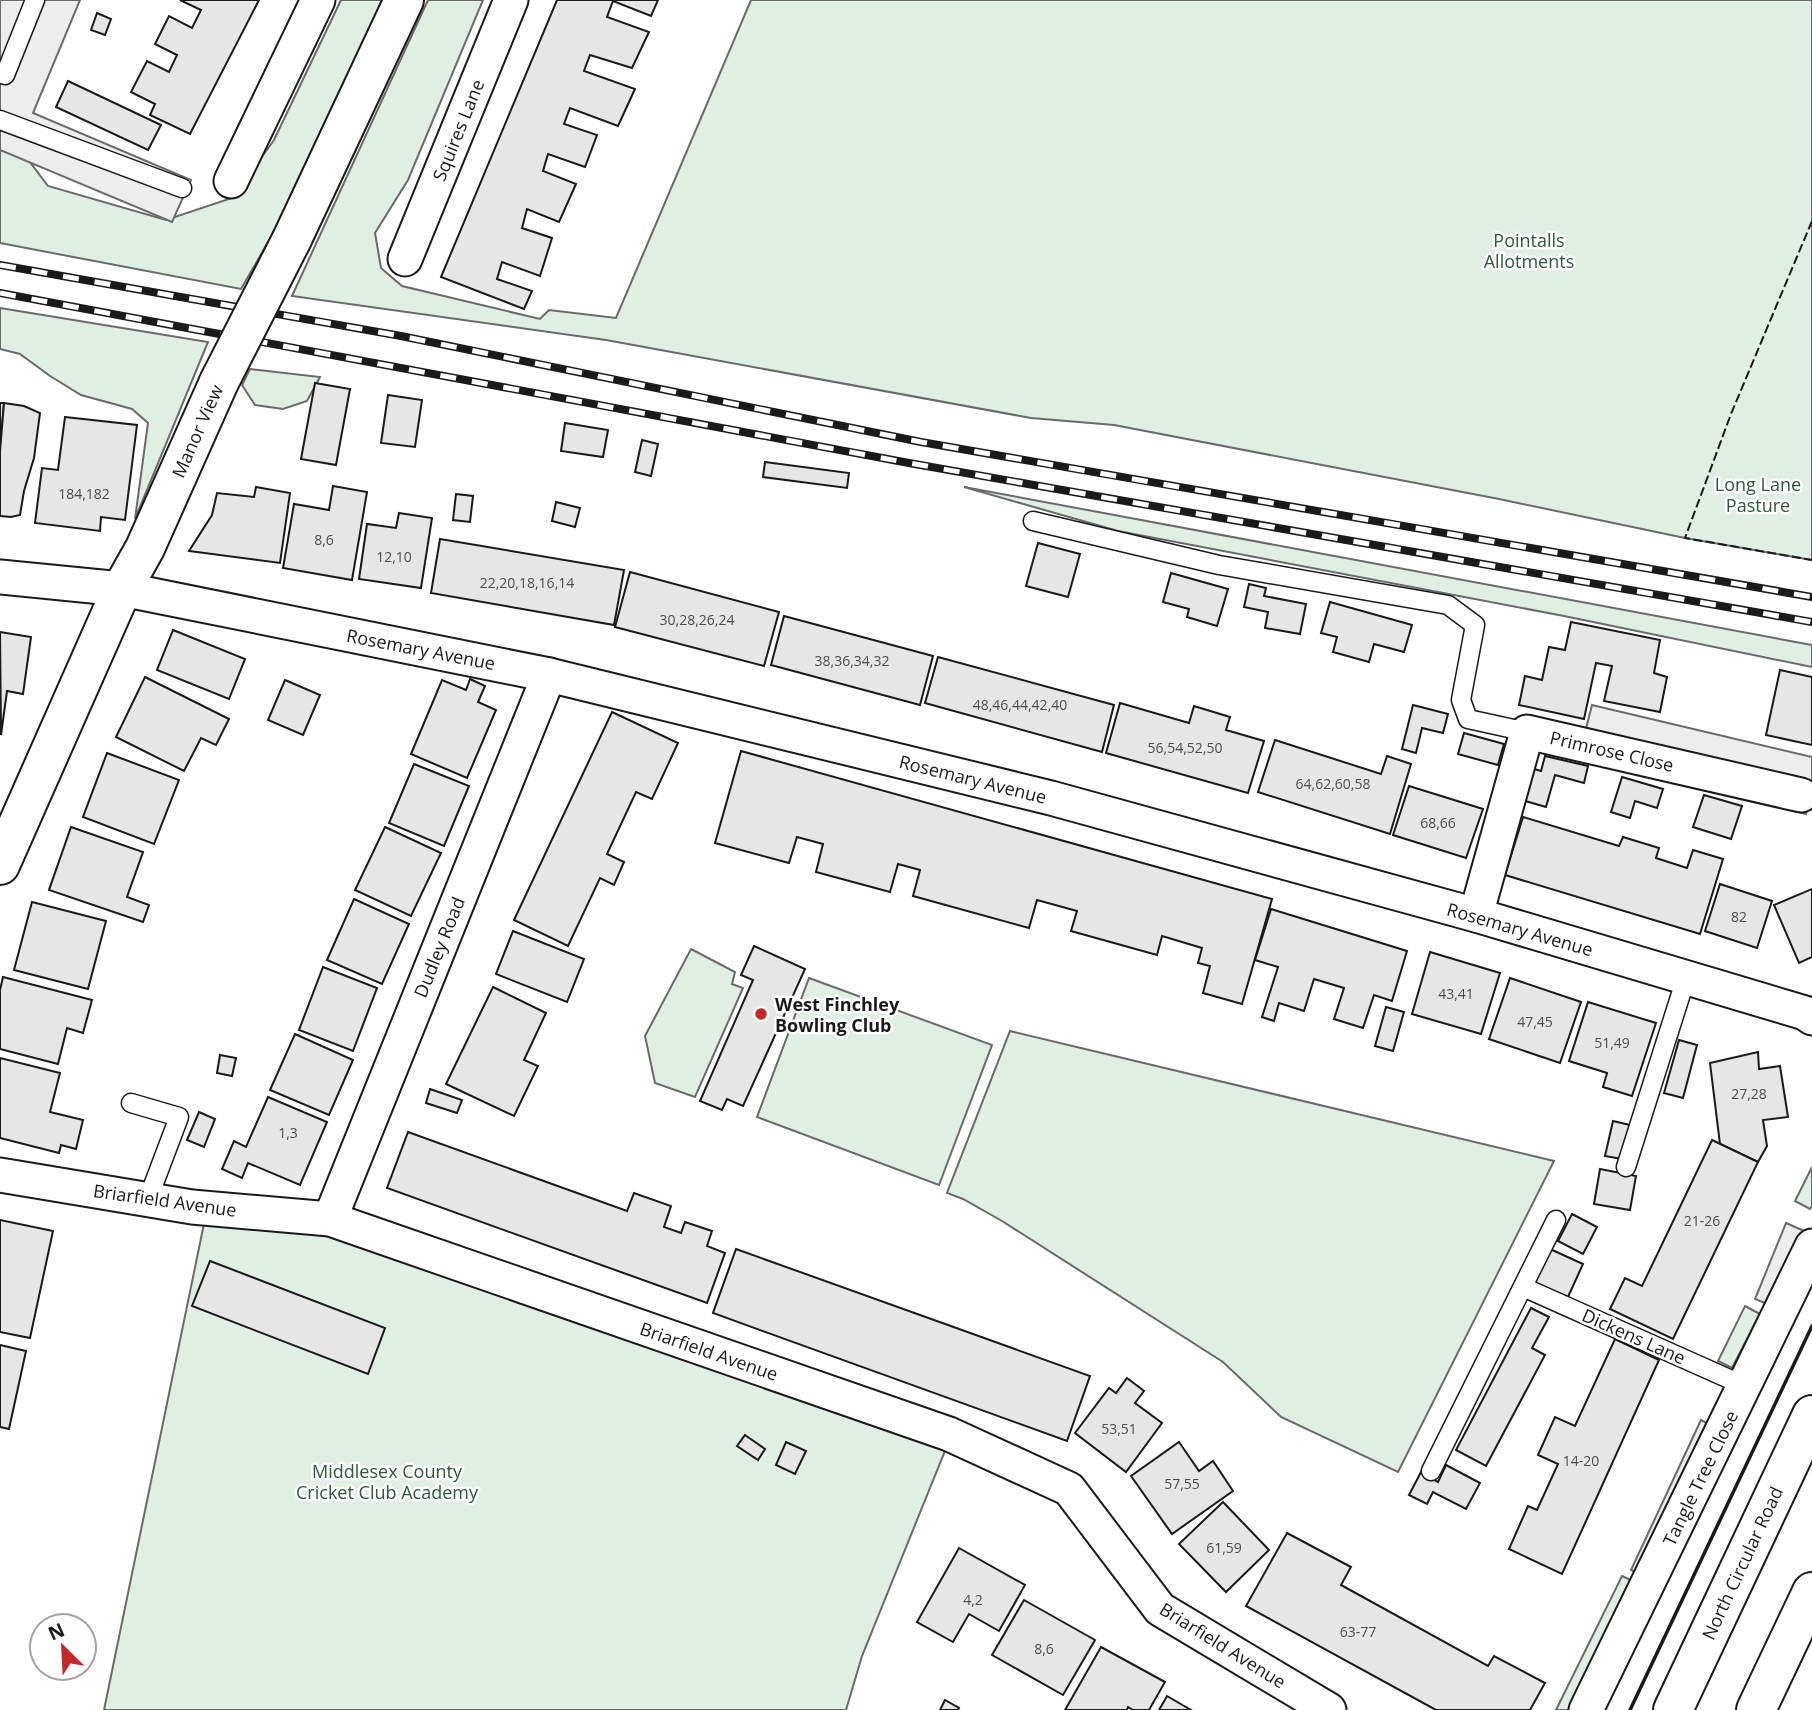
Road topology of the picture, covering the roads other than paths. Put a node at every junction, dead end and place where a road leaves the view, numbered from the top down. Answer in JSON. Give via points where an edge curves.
{"nodes":[{"id":1,"x":318,"y":0,"type":"edge"},
{"id":2,"x":404,"y":0,"type":"edge"},
{"id":3,"x":511,"y":0,"type":"edge"},
{"id":4,"x":30,"y":2,"type":"edge"},
{"id":5,"x":5,"y":75,"type":"dead end"},
{"id":6,"x":0,"y":120,"type":"edge"},
{"id":7,"x":231,"y":181,"type":"dead end"},
{"id":8,"x":182,"y":188,"type":"dead end"},
{"id":9,"x":404,"y":259,"type":"dead end"},
{"id":10,"x":1033,"y":522,"type":"dead end"},
{"id":11,"x":0,"y":577,"type":"edge"},
{"id":12,"x":122,"y":589,"type":"junction"},
{"id":13,"x":550,"y":675,"type":"junction"},
{"id":14,"x":1527,"y":732,"type":"junction"},
{"id":15,"x":1801,"y":795,"type":"dead end"},
{"id":16,"x":0,"y":866,"type":"edge"},
{"id":17,"x":1476,"y":915,"type":"junction"},
{"id":18,"x":1686,"y":978,"type":"junction"},
{"id":19,"x":1812,"y":1018,"type":"edge"},
{"id":20,"x":131,"y":1103,"type":"dead end"},
{"id":21,"x":1626,"y":1167,"type":"dead end"},
{"id":22,"x":0,"y":1175,"type":"edge"},
{"id":23,"x":148,"y":1199,"type":"junction"},
{"id":24,"x":330,"y":1219,"type":"junction"},
{"id":25,"x":1556,"y":1220,"type":"dead end"},
{"id":26,"x":1812,"y":1246,"type":"edge"},
{"id":27,"x":1523,"y":1287,"type":"junction"},
{"id":28,"x":1745,"y":1385,"type":"junction"},
{"id":29,"x":1812,"y":1415,"type":"edge"},
{"id":30,"x":1431,"y":1471,"type":"dead end"},
{"id":31,"x":1812,"y":1592,"type":"edge"},
{"id":32,"x":1329,"y":1710,"type":"edge"},
{"id":33,"x":1586,"y":1710,"type":"edge"},
{"id":34,"x":1673,"y":1710,"type":"edge"},
{"id":35,"x":1756,"y":1710,"type":"edge"}],
"edges":[{"from":1,"to":7,"type":"street"},
{"from":2,"to":12,"type":"main road","name":"Manor View","bridge":true},
{"from":3,"to":9,"type":"street","name":"Squires Lane"},
{"from":4,"to":5,"type":"lane"},
{"from":6,"to":8,"type":"lane"},
{"from":10,"to":14,"type":"lane","via":[[1219,565],[1448,605],[1475,625],[1461,700],[1468,719]]},
{"from":11,"to":12,"type":"street","name":"Rosemary Avenue"},
{"from":12,"to":13,"type":"street","name":"Rosemary Avenue"},
{"from":12,"to":16,"type":"main road","name":"Manor View"},
{"from":13,"to":17,"type":"street","name":"Rosemary Avenue","via":[[1051,798]]},
{"from":13,"to":24,"type":"street","name":"Dudley Road"},
{"from":14,"to":15,"type":"street","name":"Primrose Close"},
{"from":14,"to":17,"type":"street","name":"Primrose Close"},
{"from":17,"to":18,"type":"street","name":"Rosemary Avenue"},
{"from":18,"to":19,"type":"street","name":"Rosemary Avenue"},
{"from":18,"to":21,"type":"lane"},
{"from":20,"to":23,"type":"lane","via":[[180,1117]]},
{"from":22,"to":23,"type":"street","name":"Briarfield Avenue"},
{"from":23,"to":24,"type":"street","name":"Briarfield Avenue"},
{"from":24,"to":32,"type":"street","name":"Briarfield Avenue","via":[[949,1434],[1069,1489],[1160,1609]]},
{"from":25,"to":27,"type":"lane"},
{"from":26,"to":28,"type":"street","name":"Tangle Tree Close"},
{"from":27,"to":28,"type":"lane","name":"Dickens Lane"},
{"from":27,"to":30,"type":"lane"},
{"from":28,"to":33,"type":"street","name":"Tangle Tree Close"},
{"from":29,"to":34,"type":"main road","name":"North Circular Road"},
{"from":31,"to":35,"type":"main road"}]}
